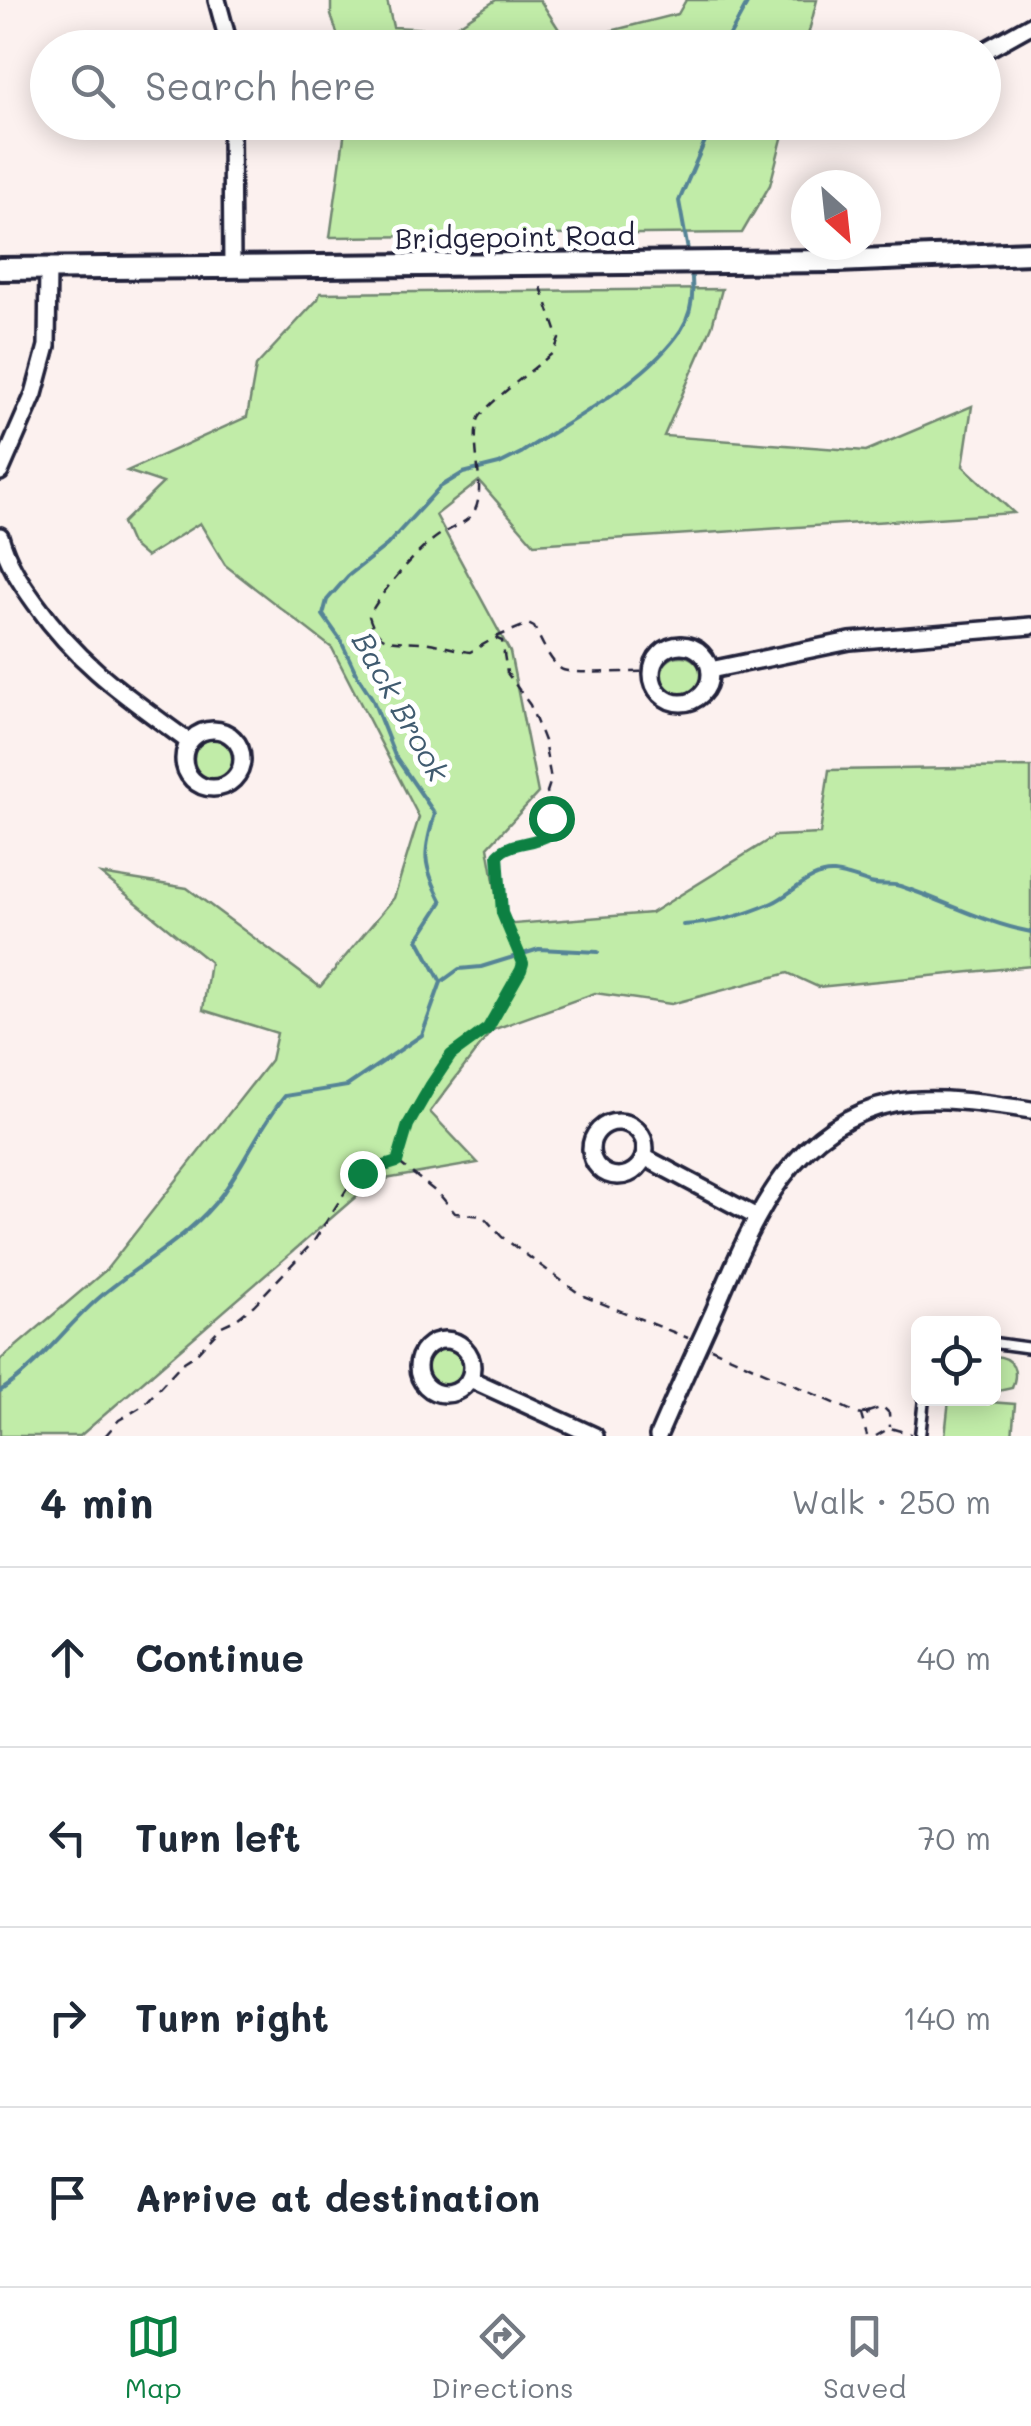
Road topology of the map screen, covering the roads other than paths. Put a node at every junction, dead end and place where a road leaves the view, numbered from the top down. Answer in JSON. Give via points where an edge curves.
{"nodes":[{"id":1,"x":217,"y":0,"type":"edge"},
{"id":2,"x":1031,"y":26,"type":"edge"},
{"id":3,"x":225,"y":30,"type":"edge"},
{"id":4,"x":1001,"y":42,"type":"edge"},
{"id":5,"x":231,"y":140,"type":"edge"},
{"id":6,"x":1031,"y":253,"type":"edge"},
{"id":7,"x":232,"y":267,"type":"junction"},
{"id":8,"x":48,"y":268,"type":"junction"},
{"id":9,"x":0,"y":269,"type":"edge"},
{"id":10,"x":0,"y":472,"type":"edge"},
{"id":11,"x":0,"y":536,"type":"edge"},
{"id":12,"x":1031,"y":626,"type":"edge"},
{"id":13,"x":710,"y":670,"type":"junction"},
{"id":14,"x":189,"y":742,"type":"dead end"},
{"id":15,"x":1031,"y":1110,"type":"edge"},
{"id":16,"x":644,"y":1157,"type":"dead end"},
{"id":17,"x":756,"y":1216,"type":"junction"},
{"id":18,"x":1001,"y":1344,"type":"edge"},
{"id":19,"x":1031,"y":1348,"type":"edge"},
{"id":20,"x":470,"y":1379,"type":"dead end"},
{"id":21,"x":923,"y":1406,"type":"edge"},
{"id":22,"x":595,"y":1436,"type":"edge"},
{"id":23,"x":658,"y":1436,"type":"edge"},
{"id":24,"x":920,"y":1436,"type":"edge"}],
"edges":[{"from":1,"to":3,"type":"street"},
{"from":2,"to":4,"type":"street"},
{"from":5,"to":7,"type":"street"},
{"from":6,"to":7,"type":"street","name":"Bridgepoint Road"},
{"from":7,"to":8,"type":"street","name":"Bridgepoint Road"},
{"from":8,"to":9,"type":"street","name":"Bridgepoint Road"},
{"from":8,"to":10,"type":"street","via":[[47,346]]},
{"from":11,"to":14,"type":"street","via":[[16,576],[82,661]]},
{"from":12,"to":13,"type":"street","via":[[850,641]]},
{"from":13,"to":13,"type":"street","via":[[706,690],[680,703],[655,689],[651,672],[660,653],[676,645],[702,654]]},
{"from":15,"to":17,"type":"street","via":[[926,1101],[894,1102],[858,1114],[794,1160]]},
{"from":16,"to":17,"type":"street"},
{"from":17,"to":23,"type":"street"},
{"from":18,"to":19,"type":"lane"},
{"from":20,"to":22,"type":"street"},
{"from":21,"to":24,"type":"lane"}]}
